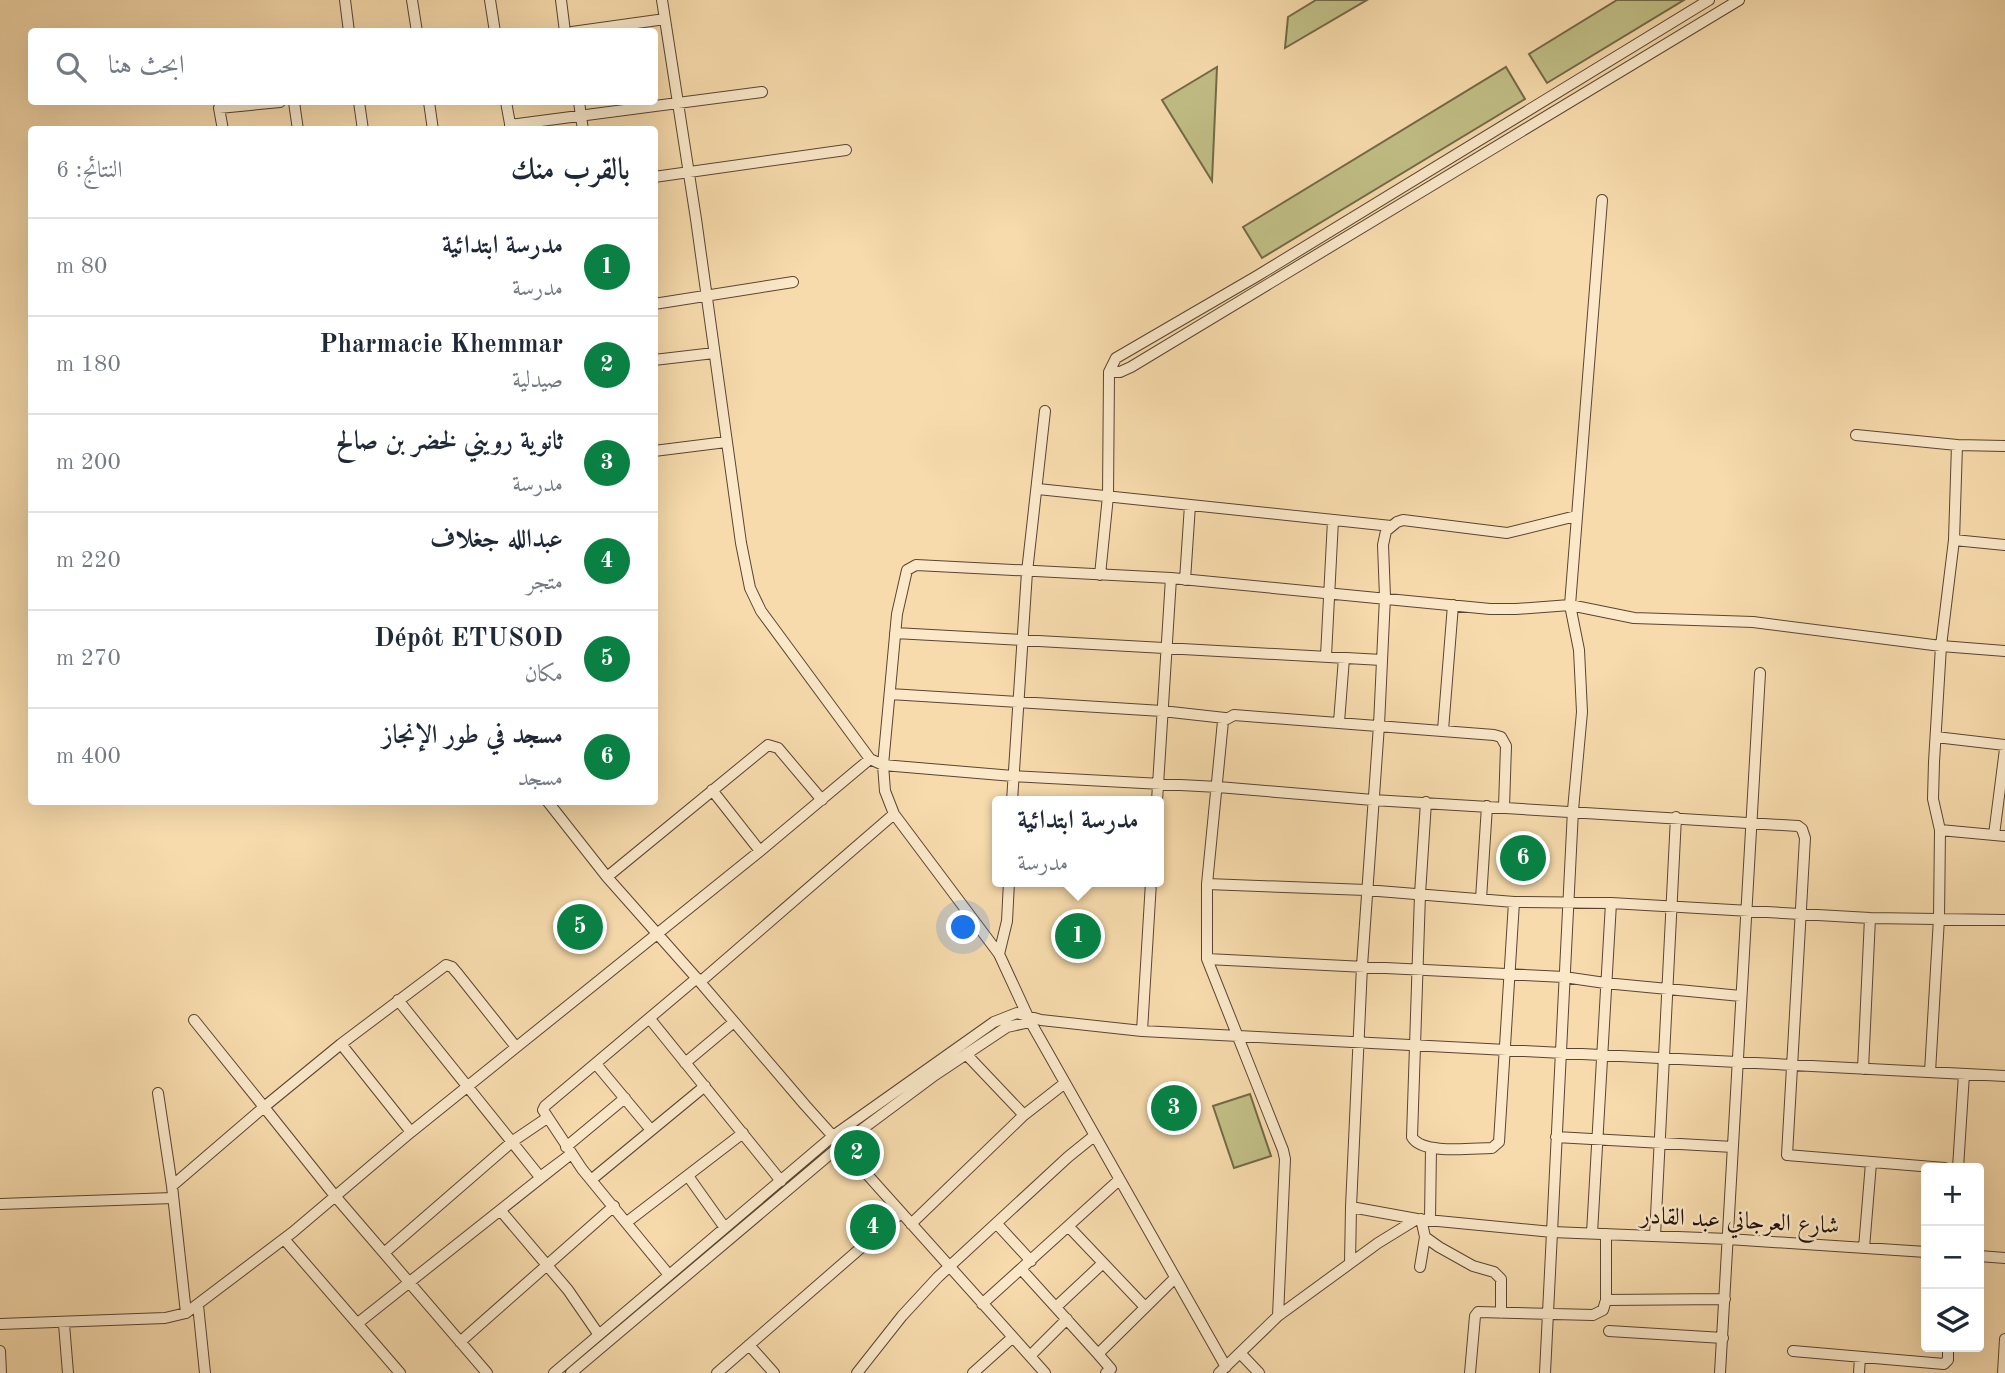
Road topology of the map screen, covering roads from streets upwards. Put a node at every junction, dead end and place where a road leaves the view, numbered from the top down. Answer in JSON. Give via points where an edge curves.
{"nodes":[{"id":1,"x":345,"y":0,"type":"edge"},
{"id":2,"x":412,"y":0,"type":"edge"},
{"id":3,"x":490,"y":0,"type":"edge"},
{"id":4,"x":561,"y":0,"type":"edge"},
{"id":5,"x":662,"y":0,"type":"edge"},
{"id":6,"x":1709,"y":0,"type":"edge"},
{"id":7,"x":1739,"y":0,"type":"edge"},
{"id":8,"x":665,"y":19,"type":"junction"},
{"id":9,"x":348,"y":28,"type":"edge"},
{"id":10,"x":416,"y":28,"type":"edge"},
{"id":11,"x":494,"y":28,"type":"edge"},
{"id":12,"x":564,"y":28,"type":"edge"},
{"id":13,"x":601,"y":28,"type":"edge"},
{"id":14,"x":762,"y":92,"type":"dead end"},
{"id":15,"x":678,"y":102,"type":"junction"},
{"id":16,"x":250,"y":105,"type":"edge"},
{"id":17,"x":294,"y":105,"type":"edge"},
{"id":18,"x":359,"y":105,"type":"edge"},
{"id":19,"x":429,"y":105,"type":"edge"},
{"id":20,"x":507,"y":105,"type":"edge"},
{"id":21,"x":579,"y":105,"type":"edge"},
{"id":22,"x":656,"y":105,"type":"edge"},
{"id":23,"x":658,"y":105,"type":"edge"},
{"id":24,"x":581,"y":115,"type":"junction"},
{"id":25,"x":222,"y":126,"type":"edge"},
{"id":26,"x":297,"y":126,"type":"edge"},
{"id":27,"x":362,"y":126,"type":"edge"},
{"id":28,"x":432,"y":126,"type":"edge"},
{"id":29,"x":511,"y":126,"type":"edge"},
{"id":30,"x":517,"y":126,"type":"edge"},
{"id":31,"x":582,"y":126,"type":"edge"},
{"id":32,"x":846,"y":150,"type":"dead end"},
{"id":33,"x":689,"y":172,"type":"junction"},
{"id":34,"x":658,"y":176,"type":"edge"},
{"id":35,"x":1602,"y":200,"type":"dead end"},
{"id":36,"x":793,"y":282,"type":"dead end"},
{"id":37,"x":706,"y":296,"type":"junction"},
{"id":38,"x":658,"y":303,"type":"edge"},
{"id":39,"x":714,"y":352,"type":"junction"},
{"id":40,"x":658,"y":359,"type":"edge"},
{"id":41,"x":1110,"y":372,"type":"junction"},
{"id":42,"x":1045,"y":411,"type":"dead end"},
{"id":43,"x":1856,"y":435,"type":"dead end"},
{"id":44,"x":726,"y":442,"type":"junction"},
{"id":45,"x":1957,"y":444,"type":"junction"},
{"id":46,"x":2005,"y":446,"type":"edge"},
{"id":47,"x":658,"y":450,"type":"edge"},
{"id":48,"x":1038,"y":489,"type":"junction"},
{"id":49,"x":1108,"y":496,"type":"junction"},
{"id":50,"x":1190,"y":505,"type":"junction"},
{"id":51,"x":1576,"y":516,"type":"junction"},
{"id":52,"x":1333,"y":520,"type":"junction"},
{"id":53,"x":1391,"y":526,"type":"junction"},
{"id":54,"x":1954,"y":540,"type":"junction"},
{"id":55,"x":2005,"y":545,"type":"edge"},
{"id":56,"x":1027,"y":572,"type":"junction"},
{"id":57,"x":1100,"y":575,"type":"junction"},
{"id":58,"x":1171,"y":578,"type":"junction"},
{"id":59,"x":1185,"y":580,"type":"junction"},
{"id":60,"x":1331,"y":592,"type":"junction"},
{"id":61,"x":1385,"y":597,"type":"junction"},
{"id":62,"x":1453,"y":605,"type":"junction"},
{"id":63,"x":1570,"y":605,"type":"junction"},
{"id":64,"x":895,"y":633,"type":"junction"},
{"id":65,"x":1022,"y":640,"type":"junction"},
{"id":66,"x":1941,"y":646,"type":"junction"},
{"id":67,"x":1166,"y":647,"type":"junction"},
{"id":68,"x":2005,"y":651,"type":"edge"},
{"id":69,"x":1326,"y":656,"type":"junction"},
{"id":70,"x":1344,"y":657,"type":"junction"},
{"id":71,"x":1382,"y":660,"type":"junction"},
{"id":72,"x":1760,"y":673,"type":"dead end"},
{"id":73,"x":890,"y":694,"type":"junction"},
{"id":74,"x":1018,"y":702,"type":"junction"},
{"id":75,"x":1162,"y":711,"type":"junction"},
{"id":76,"x":1225,"y":718,"type":"junction"},
{"id":77,"x":1339,"y":722,"type":"junction"},
{"id":78,"x":1379,"y":724,"type":"junction"},
{"id":79,"x":1443,"y":730,"type":"junction"},
{"id":80,"x":1936,"y":737,"type":"junction"},
{"id":81,"x":2005,"y":747,"type":"edge"},
{"id":82,"x":870,"y":759,"type":"junction"},
{"id":83,"x":883,"y":765,"type":"junction"},
{"id":84,"x":1013,"y":776,"type":"junction"},
{"id":85,"x":1158,"y":784,"type":"junction"},
{"id":86,"x":1218,"y":787,"type":"junction"},
{"id":87,"x":712,"y":790,"type":"junction"},
{"id":88,"x":1012,"y":796,"type":"edge"},
{"id":89,"x":1157,"y":796,"type":"edge"},
{"id":90,"x":822,"y":800,"type":"junction"},
{"id":91,"x":1373,"y":800,"type":"junction"},
{"id":92,"x":1426,"y":802,"type":"junction"},
{"id":93,"x":550,"y":805,"type":"edge"},
{"id":94,"x":1487,"y":806,"type":"junction"},
{"id":95,"x":1504,"y":807,"type":"junction"},
{"id":96,"x":1573,"y":810,"type":"junction"},
{"id":97,"x":894,"y":814,"type":"junction"},
{"id":98,"x":1676,"y":817,"type":"junction"},
{"id":99,"x":1750,"y":822,"type":"junction"},
{"id":100,"x":1940,"y":830,"type":"junction"},
{"id":101,"x":2000,"y":836,"type":"edge"},
{"id":102,"x":760,"y":851,"type":"junction"},
{"id":103,"x":607,"y":877,"type":"junction"},
{"id":104,"x":1207,"y":884,"type":"junction"},
{"id":105,"x":1009,"y":887,"type":"edge"},
{"id":106,"x":1151,"y":887,"type":"edge"},
{"id":107,"x":1366,"y":890,"type":"junction"},
{"id":108,"x":1420,"y":894,"type":"junction"},
{"id":109,"x":1481,"y":899,"type":"junction"},
{"id":110,"x":1514,"y":902,"type":"junction"},
{"id":111,"x":1611,"y":903,"type":"junction"},
{"id":112,"x":1568,"y":904,"type":"junction"},
{"id":113,"x":1673,"y":907,"type":"junction"},
{"id":114,"x":1745,"y":909,"type":"junction"},
{"id":115,"x":1802,"y":913,"type":"junction"},
{"id":116,"x":1870,"y":918,"type":"junction"},
{"id":117,"x":1939,"y":918,"type":"junction"},
{"id":118,"x":2005,"y":920,"type":"edge"},
{"id":119,"x":657,"y":934,"type":"junction"},
{"id":120,"x":999,"y":954,"type":"junction"},
{"id":121,"x":1207,"y":959,"type":"junction"},
{"id":122,"x":1362,"y":966,"type":"junction"},
{"id":123,"x":1418,"y":969,"type":"junction"},
{"id":124,"x":1509,"y":974,"type":"junction"},
{"id":125,"x":1564,"y":977,"type":"junction"},
{"id":126,"x":699,"y":980,"type":"junction"},
{"id":127,"x":1605,"y":984,"type":"junction"},
{"id":128,"x":1668,"y":990,"type":"junction"},
{"id":129,"x":1741,"y":996,"type":"junction"},
{"id":130,"x":398,"y":1000,"type":"junction"},
{"id":131,"x":1033,"y":1018,"type":"junction"},
{"id":132,"x":650,"y":1019,"type":"junction"},
{"id":133,"x":194,"y":1020,"type":"dead end"},
{"id":134,"x":734,"y":1022,"type":"junction"},
{"id":135,"x":1142,"y":1031,"type":"junction"},
{"id":136,"x":1240,"y":1036,"type":"junction"},
{"id":137,"x":1358,"y":1042,"type":"junction"},
{"id":138,"x":341,"y":1044,"type":"junction"},
{"id":139,"x":1414,"y":1045,"type":"junction"},
{"id":140,"x":516,"y":1047,"type":"junction"},
{"id":141,"x":1503,"y":1050,"type":"junction"},
{"id":142,"x":1560,"y":1053,"type":"junction"},
{"id":143,"x":966,"y":1054,"type":"junction"},
{"id":144,"x":1602,"y":1055,"type":"junction"},
{"id":145,"x":1665,"y":1058,"type":"junction"},
{"id":146,"x":1738,"y":1062,"type":"junction"},
{"id":147,"x":685,"y":1063,"type":"junction"},
{"id":148,"x":596,"y":1064,"type":"junction"},
{"id":149,"x":1792,"y":1065,"type":"junction"},
{"id":150,"x":1863,"y":1069,"type":"junction"},
{"id":151,"x":1930,"y":1072,"type":"junction"},
{"id":152,"x":1964,"y":1074,"type":"junction"},
{"id":153,"x":2005,"y":1076,"type":"edge"},
{"id":154,"x":1065,"y":1083,"type":"junction"},
{"id":155,"x":705,"y":1086,"type":"junction"},
{"id":156,"x":468,"y":1087,"type":"junction"},
{"id":157,"x":158,"y":1093,"type":"dead end"},
{"id":158,"x":625,"y":1098,"type":"junction"},
{"id":159,"x":264,"y":1107,"type":"junction"},
{"id":160,"x":1024,"y":1115,"type":"junction"},
{"id":161,"x":547,"y":1118,"type":"junction"},
{"id":162,"x":651,"y":1130,"type":"junction"},
{"id":163,"x":411,"y":1132,"type":"junction"},
{"id":164,"x":743,"y":1133,"type":"junction"},
{"id":165,"x":833,"y":1136,"type":"junction"},
{"id":166,"x":1094,"y":1136,"type":"junction"},
{"id":167,"x":1556,"y":1137,"type":"junction"},
{"id":168,"x":1598,"y":1139,"type":"junction"},
{"id":169,"x":513,"y":1142,"type":"junction"},
{"id":170,"x":1660,"y":1143,"type":"junction"},
{"id":171,"x":841,"y":1145,"type":"junction"},
{"id":172,"x":1733,"y":1147,"type":"junction"},
{"id":173,"x":1431,"y":1149,"type":"junction"},
{"id":174,"x":569,"y":1150,"type":"junction"},
{"id":175,"x":1871,"y":1163,"type":"junction"},
{"id":176,"x":1958,"y":1163,"type":"edge"},
{"id":177,"x":1921,"y":1166,"type":"edge"},
{"id":178,"x":688,"y":1176,"type":"junction"},
{"id":179,"x":591,"y":1180,"type":"junction"},
{"id":180,"x":1119,"y":1180,"type":"junction"},
{"id":181,"x":781,"y":1181,"type":"junction"},
{"id":182,"x":172,"y":1186,"type":"junction"},
{"id":183,"x":335,"y":1196,"type":"junction"},
{"id":184,"x":173,"y":1198,"type":"junction"},
{"id":185,"x":0,"y":1204,"type":"edge"},
{"id":186,"x":614,"y":1206,"type":"junction"},
{"id":187,"x":1352,"y":1207,"type":"junction"},
{"id":188,"x":501,"y":1211,"type":"junction"},
{"id":189,"x":901,"y":1213,"type":"junction"},
{"id":190,"x":1423,"y":1219,"type":"junction"},
{"id":191,"x":627,"y":1223,"type":"junction"},
{"id":192,"x":911,"y":1224,"type":"junction"},
{"id":193,"x":998,"y":1224,"type":"junction"},
{"id":194,"x":725,"y":1227,"type":"junction"},
{"id":195,"x":1069,"y":1227,"type":"junction"},
{"id":196,"x":1552,"y":1232,"type":"junction"},
{"id":197,"x":1592,"y":1233,"type":"junction"},
{"id":198,"x":1606,"y":1234,"type":"junction"},
{"id":199,"x":1655,"y":1236,"type":"junction"},
{"id":200,"x":1425,"y":1237,"type":"junction"},
{"id":201,"x":284,"y":1239,"type":"junction"},
{"id":202,"x":1728,"y":1239,"type":"junction"},
{"id":203,"x":1864,"y":1248,"type":"junction"},
{"id":204,"x":1921,"y":1252,"type":"edge"},
{"id":205,"x":384,"y":1253,"type":"junction"},
{"id":206,"x":1984,"y":1256,"type":"edge"},
{"id":207,"x":2005,"y":1258,"type":"edge"},
{"id":208,"x":1031,"y":1261,"type":"junction"},
{"id":209,"x":1103,"y":1263,"type":"junction"},
{"id":210,"x":1350,"y":1263,"type":"junction"},
{"id":211,"x":547,"y":1265,"type":"junction"},
{"id":212,"x":949,"y":1266,"type":"junction"},
{"id":213,"x":1420,"y":1267,"type":"dead end"},
{"id":214,"x":1021,"y":1269,"type":"junction"},
{"id":215,"x":669,"y":1275,"type":"junction"},
{"id":216,"x":1175,"y":1278,"type":"junction"},
{"id":217,"x":410,"y":1283,"type":"junction"},
{"id":218,"x":1725,"y":1298,"type":"junction"},
{"id":219,"x":1606,"y":1300,"type":"junction"},
{"id":220,"x":982,"y":1304,"type":"junction"},
{"id":221,"x":198,"y":1305,"type":"junction"},
{"id":222,"x":1056,"y":1307,"type":"junction"},
{"id":223,"x":1145,"y":1307,"type":"junction"},
{"id":224,"x":186,"y":1313,"type":"junction"},
{"id":225,"x":1501,"y":1313,"type":"junction"},
{"id":226,"x":1278,"y":1316,"type":"junction"},
{"id":227,"x":1548,"y":1316,"type":"junction"},
{"id":228,"x":1067,"y":1320,"type":"junction"},
{"id":229,"x":358,"y":1323,"type":"junction"},
{"id":230,"x":64,"y":1324,"type":"junction"},
{"id":231,"x":0,"y":1325,"type":"edge"},
{"id":232,"x":1609,"y":1331,"type":"dead end"},
{"id":233,"x":599,"y":1335,"type":"junction"},
{"id":234,"x":1013,"y":1337,"type":"junction"},
{"id":235,"x":1723,"y":1338,"type":"junction"},
{"id":236,"x":2005,"y":1339,"type":"edge"},
{"id":237,"x":460,"y":1342,"type":"junction"},
{"id":238,"x":749,"y":1345,"type":"junction"},
{"id":239,"x":0,"y":1351,"type":"edge"},
{"id":240,"x":1793,"y":1351,"type":"dead end"},
{"id":241,"x":1948,"y":1352,"type":"edge"},
{"id":242,"x":1240,"y":1353,"type":"junction"},
{"id":243,"x":1098,"y":1354,"type":"junction"},
{"id":244,"x":1030,"y":1356,"type":"junction"},
{"id":245,"x":1860,"y":1357,"type":"junction"},
{"id":246,"x":1223,"y":1370,"type":"edge"},
{"id":247,"x":1110,"y":1372,"type":"edge"},
{"id":248,"x":1,"y":1373,"type":"edge"},
{"id":249,"x":68,"y":1373,"type":"edge"},
{"id":250,"x":205,"y":1373,"type":"edge"},
{"id":251,"x":400,"y":1373,"type":"edge"},
{"id":252,"x":487,"y":1373,"type":"edge"},
{"id":253,"x":554,"y":1373,"type":"edge"},
{"id":254,"x":571,"y":1373,"type":"edge"},
{"id":255,"x":717,"y":1373,"type":"edge"},
{"id":256,"x":774,"y":1373,"type":"edge"},
{"id":257,"x":858,"y":1373,"type":"edge"},
{"id":258,"x":972,"y":1373,"type":"edge"},
{"id":259,"x":1045,"y":1373,"type":"edge"},
{"id":260,"x":1259,"y":1373,"type":"edge"},
{"id":261,"x":1470,"y":1373,"type":"edge"},
{"id":262,"x":1545,"y":1373,"type":"edge"},
{"id":263,"x":1720,"y":1373,"type":"edge"},
{"id":264,"x":1859,"y":1373,"type":"edge"},
{"id":265,"x":2003,"y":1373,"type":"edge"}],
"edges":[{"from":1,"to":9,"type":"street"},
{"from":2,"to":10,"type":"street"},
{"from":3,"to":11,"type":"street"},
{"from":4,"to":12,"type":"street"},
{"from":5,"to":8,"type":"street"},
{"from":6,"to":41,"type":"street","via":[[1121,354]]},
{"from":7,"to":41,"type":"street","via":[[1175,341],[1124,371]]},
{"from":8,"to":13,"type":"street"},
{"from":8,"to":15,"type":"street"},
{"from":14,"to":15,"type":"street"},
{"from":15,"to":23,"type":"street"},
{"from":15,"to":33,"type":"street"},
{"from":16,"to":25,"type":"street","via":[[219,108]]},
{"from":17,"to":26,"type":"street"},
{"from":18,"to":27,"type":"street"},
{"from":19,"to":28,"type":"street"},
{"from":20,"to":29,"type":"street"},
{"from":21,"to":24,"type":"street"},
{"from":22,"to":24,"type":"street"},
{"from":24,"to":30,"type":"street"},
{"from":24,"to":31,"type":"street"},
{"from":32,"to":33,"type":"street"},
{"from":33,"to":34,"type":"street"},
{"from":33,"to":37,"type":"street"},
{"from":35,"to":51,"type":"street"},
{"from":36,"to":37,"type":"street"},
{"from":37,"to":38,"type":"street"},
{"from":37,"to":39,"type":"street"},
{"from":39,"to":40,"type":"street"},
{"from":39,"to":44,"type":"street"},
{"from":41,"to":49,"type":"street"},
{"from":42,"to":48,"type":"street"},
{"from":43,"to":45,"type":"street"},
{"from":44,"to":47,"type":"street"},
{"from":44,"to":82,"type":"street","via":[[750,587],[761,611]]},
{"from":45,"to":46,"type":"street"},
{"from":45,"to":54,"type":"street"},
{"from":48,"to":49,"type":"street"},
{"from":48,"to":56,"type":"street"},
{"from":49,"to":50,"type":"street"},
{"from":49,"to":57,"type":"street"},
{"from":50,"to":52,"type":"street"},
{"from":50,"to":59,"type":"street"},
{"from":51,"to":53,"type":"street","via":[[1507,533],[1403,520]]},
{"from":51,"to":63,"type":"street"},
{"from":52,"to":53,"type":"street"},
{"from":52,"to":60,"type":"street"},
{"from":53,"to":61,"type":"street","via":[[1383,545]]},
{"from":54,"to":55,"type":"street"},
{"from":54,"to":66,"type":"street"},
{"from":56,"to":57,"type":"street"},
{"from":56,"to":64,"type":"street","via":[[911,567],[904,575]]},
{"from":56,"to":65,"type":"street"},
{"from":57,"to":58,"type":"street"},
{"from":58,"to":59,"type":"street"},
{"from":58,"to":67,"type":"street"},
{"from":59,"to":60,"type":"street"},
{"from":60,"to":61,"type":"street"},
{"from":60,"to":69,"type":"street"},
{"from":61,"to":62,"type":"street"},
{"from":61,"to":71,"type":"street"},
{"from":62,"to":63,"type":"street","via":[[1516,609]]},
{"from":62,"to":79,"type":"street"},
{"from":63,"to":66,"type":"street","via":[[1634,618],[1754,622]]},
{"from":63,"to":96,"type":"street","via":[[1582,685]]},
{"from":64,"to":65,"type":"street"},
{"from":64,"to":73,"type":"street"},
{"from":65,"to":67,"type":"street"},
{"from":65,"to":74,"type":"street"},
{"from":66,"to":68,"type":"street"},
{"from":66,"to":80,"type":"street"},
{"from":67,"to":69,"type":"street"},
{"from":67,"to":75,"type":"street"},
{"from":69,"to":70,"type":"street"},
{"from":70,"to":71,"type":"street"},
{"from":70,"to":77,"type":"street"},
{"from":71,"to":78,"type":"street"},
{"from":72,"to":99,"type":"street"},
{"from":73,"to":74,"type":"street"},
{"from":73,"to":83,"type":"street"},
{"from":74,"to":75,"type":"street"},
{"from":74,"to":84,"type":"street"},
{"from":75,"to":76,"type":"street"},
{"from":75,"to":85,"type":"street"},
{"from":76,"to":77,"type":"street"},
{"from":76,"to":86,"type":"street"},
{"from":77,"to":78,"type":"street"},
{"from":78,"to":79,"type":"street"},
{"from":78,"to":91,"type":"street"},
{"from":79,"to":95,"type":"street","via":[[1494,735],[1504,741]]},
{"from":80,"to":81,"type":"street"},
{"from":80,"to":100,"type":"street","via":[[1933,799]]},
{"from":81,"to":101,"type":"street"},
{"from":82,"to":83,"type":"street"},
{"from":82,"to":90,"type":"street"},
{"from":83,"to":84,"type":"street"},
{"from":83,"to":97,"type":"street","via":[[885,791]]},
{"from":84,"to":85,"type":"street"},
{"from":84,"to":88,"type":"street"},
{"from":85,"to":86,"type":"street"},
{"from":85,"to":89,"type":"street"},
{"from":86,"to":91,"type":"street"},
{"from":86,"to":104,"type":"street"},
{"from":87,"to":90,"type":"street","via":[[763,748],[773,746]]},
{"from":87,"to":102,"type":"street"},
{"from":87,"to":103,"type":"street"},
{"from":90,"to":102,"type":"street"},
{"from":91,"to":92,"type":"street"},
{"from":91,"to":107,"type":"street"},
{"from":92,"to":94,"type":"street"},
{"from":92,"to":108,"type":"street"},
{"from":93,"to":103,"type":"street"},
{"from":94,"to":95,"type":"street"},
{"from":94,"to":109,"type":"street"},
{"from":95,"to":96,"type":"street"},
{"from":96,"to":98,"type":"street"},
{"from":96,"to":112,"type":"street"},
{"from":97,"to":120,"type":"street"},
{"from":97,"to":126,"type":"street"},
{"from":98,"to":99,"type":"street"},
{"from":98,"to":113,"type":"street"},
{"from":99,"to":114,"type":"street"},
{"from":99,"to":115,"type":"street","via":[[1802,829]]},
{"from":100,"to":101,"type":"street"},
{"from":100,"to":117,"type":"street"},
{"from":102,"to":119,"type":"street"},
{"from":103,"to":119,"type":"street"},
{"from":104,"to":107,"type":"street"},
{"from":104,"to":121,"type":"street"},
{"from":105,"to":120,"type":"street"},
{"from":106,"to":135,"type":"street"},
{"from":107,"to":108,"type":"street"},
{"from":107,"to":122,"type":"street"},
{"from":108,"to":109,"type":"street"},
{"from":108,"to":123,"type":"street"},
{"from":109,"to":110,"type":"street"},
{"from":110,"to":112,"type":"street"},
{"from":110,"to":124,"type":"street"},
{"from":111,"to":112,"type":"street"},
{"from":111,"to":113,"type":"street"},
{"from":111,"to":127,"type":"street"},
{"from":112,"to":125,"type":"street"},
{"from":113,"to":114,"type":"street"},
{"from":113,"to":128,"type":"street"},
{"from":114,"to":115,"type":"street"},
{"from":114,"to":129,"type":"street"},
{"from":115,"to":116,"type":"street"},
{"from":115,"to":149,"type":"street"},
{"from":116,"to":117,"type":"street"},
{"from":116,"to":150,"type":"street"},
{"from":117,"to":118,"type":"street"},
{"from":117,"to":151,"type":"street"},
{"from":119,"to":126,"type":"street"},
{"from":119,"to":140,"type":"street"},
{"from":120,"to":131,"type":"street"},
{"from":121,"to":122,"type":"street"},
{"from":121,"to":136,"type":"street"},
{"from":122,"to":123,"type":"street"},
{"from":122,"to":137,"type":"street"},
{"from":123,"to":124,"type":"street"},
{"from":123,"to":139,"type":"street"},
{"from":124,"to":125,"type":"street"},
{"from":124,"to":141,"type":"street"},
{"from":125,"to":127,"type":"street"},
{"from":125,"to":142,"type":"street"},
{"from":126,"to":132,"type":"street"},
{"from":126,"to":134,"type":"street"},
{"from":127,"to":128,"type":"street"},
{"from":127,"to":144,"type":"street"},
{"from":128,"to":129,"type":"street"},
{"from":128,"to":145,"type":"street"},
{"from":129,"to":146,"type":"street"},
{"from":130,"to":138,"type":"street"},
{"from":130,"to":140,"type":"street","via":[[449,965]]},
{"from":130,"to":156,"type":"street"},
{"from":131,"to":135,"type":"street"},
{"from":131,"to":143,"type":"street","via":[[1007,1027]]},
{"from":131,"to":154,"type":"street"},
{"from":131,"to":165,"type":"street","via":[[1007,1016],[985,1028]]},
{"from":132,"to":147,"type":"street"},
{"from":132,"to":148,"type":"street"},
{"from":133,"to":159,"type":"street"},
{"from":134,"to":147,"type":"street"},
{"from":134,"to":165,"type":"street"},
{"from":135,"to":136,"type":"street"},
{"from":136,"to":137,"type":"street"},
{"from":136,"to":226,"type":"street","via":[[1285,1159]]},
{"from":137,"to":139,"type":"street"},
{"from":137,"to":187,"type":"street"},
{"from":138,"to":159,"type":"street"},
{"from":138,"to":163,"type":"street"},
{"from":139,"to":141,"type":"street"},
{"from":139,"to":173,"type":"street","via":[[1412,1137]]},
{"from":140,"to":156,"type":"street"},
{"from":141,"to":142,"type":"street"},
{"from":141,"to":173,"type":"street","via":[[1497,1144],[1492,1148]]},
{"from":142,"to":144,"type":"street"},
{"from":142,"to":167,"type":"street"},
{"from":143,"to":160,"type":"street"},
{"from":143,"to":171,"type":"street"},
{"from":144,"to":145,"type":"street"},
{"from":144,"to":168,"type":"street"},
{"from":145,"to":146,"type":"street"},
{"from":145,"to":170,"type":"street"},
{"from":146,"to":149,"type":"street"},
{"from":146,"to":172,"type":"street"},
{"from":147,"to":155,"type":"street"},
{"from":148,"to":158,"type":"street"},
{"from":148,"to":161,"type":"street","via":[[545,1106]]},
{"from":149,"to":150,"type":"street"},
{"from":149,"to":175,"type":"street","via":[[1787,1155]]},
{"from":150,"to":151,"type":"street"},
{"from":151,"to":152,"type":"street"},
{"from":152,"to":153,"type":"street"},
{"from":152,"to":176,"type":"street"},
{"from":154,"to":160,"type":"street"},
{"from":154,"to":166,"type":"street"},
{"from":155,"to":162,"type":"street"},
{"from":155,"to":164,"type":"street"},
{"from":156,"to":163,"type":"street"},
{"from":156,"to":169,"type":"street"},
{"from":157,"to":182,"type":"street"},
{"from":158,"to":162,"type":"street"},
{"from":158,"to":174,"type":"street"},
{"from":159,"to":182,"type":"street"},
{"from":159,"to":183,"type":"street"},
{"from":160,"to":192,"type":"street"},
{"from":161,"to":169,"type":"street"},
{"from":161,"to":174,"type":"street"},
{"from":162,"to":179,"type":"street"},
{"from":163,"to":183,"type":"street"},
{"from":164,"to":178,"type":"street"},
{"from":164,"to":181,"type":"street"},
{"from":165,"to":171,"type":"street"},
{"from":165,"to":181,"type":"street"},
{"from":166,"to":180,"type":"street"},
{"from":166,"to":193,"type":"street"},
{"from":167,"to":168,"type":"street"},
{"from":167,"to":196,"type":"street"},
{"from":168,"to":170,"type":"street"},
{"from":168,"to":197,"type":"street"},
{"from":169,"to":174,"type":"street","via":[[540,1177]]},
{"from":169,"to":205,"type":"street"},
{"from":170,"to":172,"type":"street"},
{"from":170,"to":199,"type":"street"},
{"from":171,"to":189,"type":"street"},
{"from":171,"to":254,"type":"street"},
{"from":172,"to":202,"type":"street"},
{"from":173,"to":190,"type":"street"},
{"from":174,"to":179,"type":"street"},
{"from":174,"to":188,"type":"street"},
{"from":175,"to":177,"type":"street"},
{"from":175,"to":203,"type":"street"},
{"from":178,"to":191,"type":"street"},
{"from":178,"to":194,"type":"street"},
{"from":179,"to":186,"type":"street"},
{"from":180,"to":195,"type":"street"},
{"from":180,"to":216,"type":"street"},
{"from":181,"to":194,"type":"street"},
{"from":182,"to":184,"type":"street"},
{"from":183,"to":201,"type":"street"},
{"from":183,"to":205,"type":"street"},
{"from":184,"to":185,"type":"street"},
{"from":184,"to":224,"type":"street"},
{"from":186,"to":191,"type":"street"},
{"from":186,"to":211,"type":"street"},
{"from":187,"to":190,"type":"street","name":"شارع العرجاني عبد القادر"},
{"from":187,"to":210,"type":"street"},
{"from":188,"to":211,"type":"street"},
{"from":188,"to":217,"type":"street"},
{"from":189,"to":192,"type":"street"},
{"from":189,"to":238,"type":"street"},
{"from":190,"to":196,"type":"street","name":"شارع العرجاني عبد القادر"},
{"from":190,"to":200,"type":"street"},
{"from":190,"to":210,"type":"street"},
{"from":191,"to":215,"type":"street"},
{"from":192,"to":212,"type":"street"},
{"from":193,"to":208,"type":"street"},
{"from":193,"to":212,"type":"street"},
{"from":194,"to":215,"type":"street"},
{"from":195,"to":208,"type":"street"},
{"from":195,"to":209,"type":"street"},
{"from":196,"to":197,"type":"street","name":"شارع العرجاني عبد القادر"},
{"from":196,"to":227,"type":"street"},
{"from":197,"to":198,"type":"street","name":"شارع العرجاني عبد القادر"},
{"from":198,"to":199,"type":"street","name":"شارع العرجاني عبد القادر"},
{"from":198,"to":219,"type":"street"},
{"from":199,"to":202,"type":"street","name":"شارع العرجاني عبد القادر"},
{"from":200,"to":213,"type":"street"},
{"from":200,"to":225,"type":"street","via":[[1456,1258],[1498,1275],[1503,1286]]},
{"from":201,"to":221,"type":"street"},
{"from":201,"to":229,"type":"street"},
{"from":202,"to":203,"type":"street","name":"شارع العرجاني عبد القادر"},
{"from":202,"to":218,"type":"street"},
{"from":203,"to":204,"type":"street","name":"شارع العرجاني عبد القادر"},
{"from":205,"to":217,"type":"street"},
{"from":206,"to":207,"type":"street"},
{"from":208,"to":214,"type":"street"},
{"from":209,"to":222,"type":"street"},
{"from":209,"to":223,"type":"street"},
{"from":210,"to":226,"type":"street"},
{"from":211,"to":233,"type":"street"},
{"from":211,"to":237,"type":"street"},
{"from":212,"to":220,"type":"street"},
{"from":212,"to":257,"type":"street"},
{"from":214,"to":220,"type":"street"},
{"from":214,"to":222,"type":"street"},
{"from":215,"to":233,"type":"street"},
{"from":216,"to":223,"type":"street"},
{"from":216,"to":246,"type":"street"},
{"from":217,"to":229,"type":"street"},
{"from":217,"to":237,"type":"street"},
{"from":218,"to":219,"type":"street"},
{"from":218,"to":235,"type":"street"},
{"from":219,"to":227,"type":"street","via":[[1597,1315]]},
{"from":220,"to":234,"type":"street"},
{"from":221,"to":224,"type":"street"},
{"from":221,"to":250,"type":"street"},
{"from":222,"to":228,"type":"street"},
{"from":223,"to":243,"type":"street"},
{"from":224,"to":230,"type":"street"},
{"from":225,"to":227,"type":"street"},
{"from":225,"to":261,"type":"street","via":[[1475,1314]]},
{"from":226,"to":242,"type":"street"},
{"from":227,"to":262,"type":"street"},
{"from":228,"to":243,"type":"street"},
{"from":228,"to":244,"type":"street"},
{"from":229,"to":251,"type":"street"},
{"from":230,"to":231,"type":"street"},
{"from":230,"to":249,"type":"street"},
{"from":232,"to":235,"type":"street"},
{"from":233,"to":253,"type":"street"},
{"from":234,"to":244,"type":"street"},
{"from":234,"to":258,"type":"street"},
{"from":235,"to":263,"type":"street"},
{"from":236,"to":265,"type":"street"},
{"from":237,"to":252,"type":"street"},
{"from":238,"to":255,"type":"street"},
{"from":238,"to":256,"type":"street"},
{"from":239,"to":248,"type":"street"},
{"from":240,"to":245,"type":"street"},
{"from":241,"to":245,"type":"street","via":[[1944,1364]]},
{"from":242,"to":246,"type":"street"},
{"from":242,"to":260,"type":"street"},
{"from":243,"to":247,"type":"street"},
{"from":244,"to":259,"type":"street"},
{"from":245,"to":264,"type":"street"}]}
